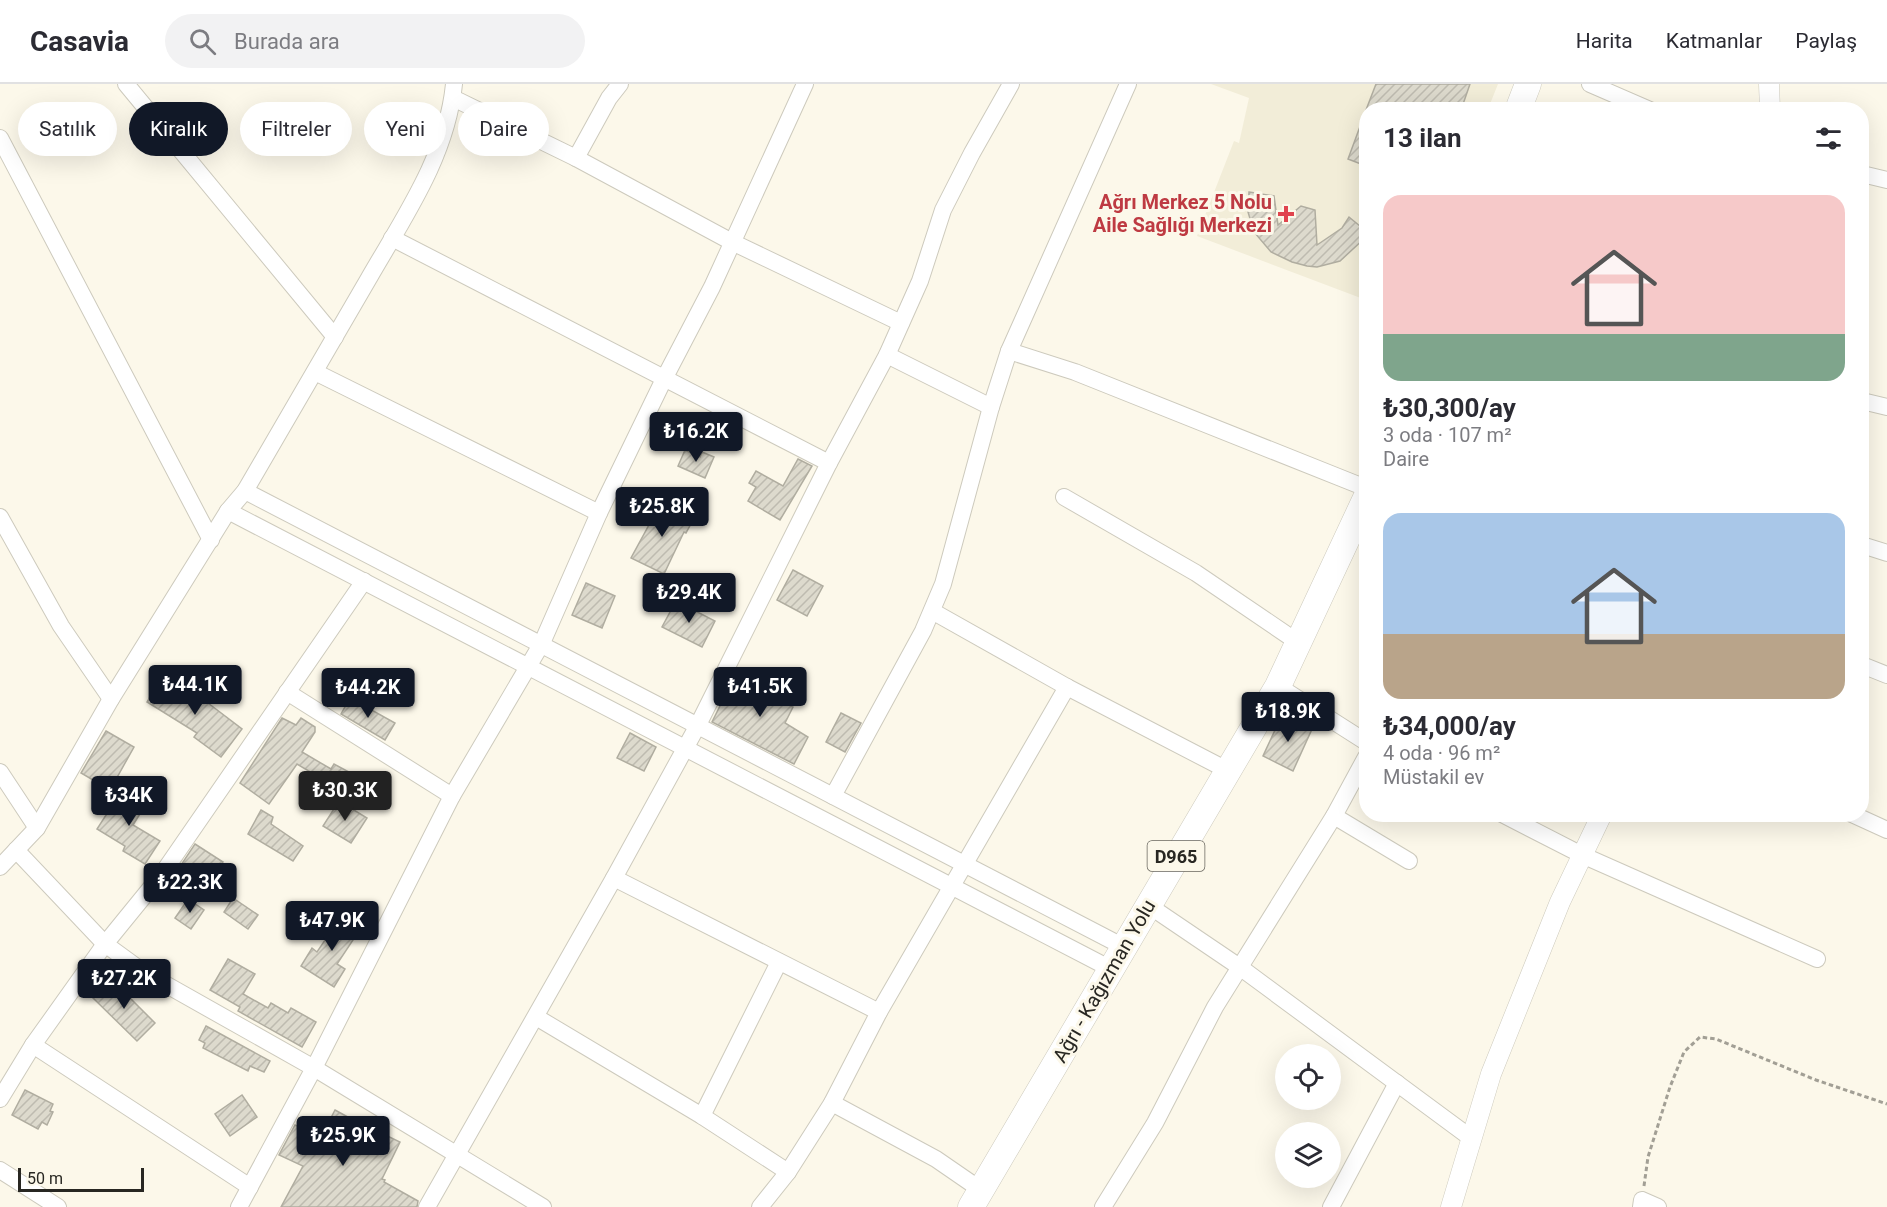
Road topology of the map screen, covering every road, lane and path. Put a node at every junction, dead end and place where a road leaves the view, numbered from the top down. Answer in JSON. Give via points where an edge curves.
{"nodes":[{"id":1,"x":126,"y":84,"type":"edge"},
{"id":2,"x":620,"y":84,"type":"edge"},
{"id":3,"x":805,"y":84,"type":"edge"},
{"id":4,"x":1011,"y":84,"type":"edge"},
{"id":5,"x":1128,"y":84,"type":"edge"},
{"id":6,"x":1528,"y":84,"type":"edge"},
{"id":7,"x":1590,"y":84,"type":"edge"},
{"id":8,"x":1769,"y":84,"type":"edge"},
{"id":9,"x":453,"y":91,"type":"edge"},
{"id":10,"x":1521,"y":102,"type":"edge"},
{"id":11,"x":1632,"y":102,"type":"edge"},
{"id":12,"x":1770,"y":102,"type":"edge"},
{"id":13,"x":0,"y":138,"type":"edge"},
{"id":14,"x":576,"y":158,"type":"junction"},
{"id":15,"x":1869,"y":176,"type":"edge"},
{"id":16,"x":1887,"y":180,"type":"edge"},
{"id":17,"x":392,"y":238,"type":"junction"},
{"id":18,"x":732,"y":242,"type":"junction"},
{"id":19,"x":901,"y":323,"type":"junction"},
{"id":20,"x":335,"y":337,"type":"junction"},
{"id":21,"x":1009,"y":351,"type":"junction"},
{"id":22,"x":887,"y":355,"type":"junction"},
{"id":23,"x":315,"y":372,"type":"junction"},
{"id":24,"x":664,"y":379,"type":"junction"},
{"id":25,"x":1869,"y":402,"type":"edge"},
{"id":26,"x":991,"y":407,"type":"junction"},
{"id":27,"x":1887,"y":407,"type":"edge"},
{"id":28,"x":829,"y":463,"type":"junction"},
{"id":29,"x":1359,"y":485,"type":"edge"},
{"id":30,"x":245,"y":491,"type":"junction"},
{"id":31,"x":1064,"y":497,"type":"dead end"},
{"id":32,"x":228,"y":511,"type":"junction"},
{"id":33,"x":599,"y":513,"type":"junction"},
{"id":34,"x":1359,"y":513,"type":"edge"},
{"id":35,"x":0,"y":517,"type":"edge"},
{"id":36,"x":211,"y":540,"type":"junction"},
{"id":37,"x":1869,"y":547,"type":"edge"},
{"id":38,"x":1887,"y":553,"type":"edge"},
{"id":39,"x":364,"y":581,"type":"junction"},
{"id":40,"x":932,"y":611,"type":"junction"},
{"id":41,"x":542,"y":643,"type":"junction"},
{"id":42,"x":1299,"y":643,"type":"junction"},
{"id":43,"x":530,"y":667,"type":"junction"},
{"id":44,"x":1869,"y":668,"type":"edge"},
{"id":45,"x":1887,"y":675,"type":"edge"},
{"id":46,"x":1278,"y":686,"type":"junction"},
{"id":47,"x":1067,"y":687,"type":"junction"},
{"id":48,"x":287,"y":692,"type":"junction"},
{"id":49,"x":111,"y":699,"type":"junction"},
{"id":50,"x":698,"y":725,"type":"junction"},
{"id":51,"x":1359,"y":738,"type":"edge"},
{"id":52,"x":685,"y":748,"type":"junction"},
{"id":53,"x":1227,"y":770,"type":"junction"},
{"id":54,"x":1359,"y":770,"type":"edge"},
{"id":55,"x":0,"y":772,"type":"edge"},
{"id":56,"x":452,"y":796,"type":"junction"},
{"id":57,"x":833,"y":796,"type":"junction"},
{"id":58,"x":1334,"y":816,"type":"junction"},
{"id":59,"x":1518,"y":822,"type":"edge"},
{"id":60,"x":1598,"y":822,"type":"edge"},
{"id":61,"x":1869,"y":822,"type":"edge"},
{"id":62,"x":37,"y":828,"type":"junction"},
{"id":63,"x":1887,"y":830,"type":"edge"},
{"id":64,"x":16,"y":850,"type":"junction"},
{"id":65,"x":1582,"y":855,"type":"junction"},
{"id":66,"x":1409,"y":861,"type":"dead end"},
{"id":67,"x":966,"y":864,"type":"junction"},
{"id":68,"x":0,"y":867,"type":"edge"},
{"id":69,"x":615,"y":878,"type":"junction"},
{"id":70,"x":952,"y":886,"type":"junction"},
{"id":71,"x":1148,"y":905,"type":"junction"},
{"id":72,"x":105,"y":944,"type":"junction"},
{"id":73,"x":1124,"y":947,"type":"junction"},
{"id":74,"x":1817,"y":959,"type":"dead end"},
{"id":75,"x":779,"y":962,"type":"junction"},
{"id":76,"x":1241,"y":968,"type":"junction"},
{"id":77,"x":1111,"y":969,"type":"junction"},
{"id":78,"x":879,"y":1012,"type":"junction"},
{"id":79,"x":536,"y":1017,"type":"junction"},
{"id":80,"x":33,"y":1044,"type":"junction"},
{"id":81,"x":314,"y":1068,"type":"junction"},
{"id":82,"x":1397,"y":1083,"type":"junction"},
{"id":83,"x":0,"y":1100,"type":"edge"},
{"id":84,"x":832,"y":1103,"type":"junction"},
{"id":85,"x":1887,"y":1104,"type":"edge"},
{"id":86,"x":702,"y":1116,"type":"junction"},
{"id":87,"x":1471,"y":1138,"type":"junction"},
{"id":88,"x":455,"y":1154,"type":"junction"},
{"id":89,"x":0,"y":1170,"type":"edge"},
{"id":90,"x":788,"y":1172,"type":"junction"},
{"id":91,"x":250,"y":1187,"type":"junction"},
{"id":92,"x":976,"y":1198,"type":"edge"},
{"id":93,"x":1642,"y":1204,"type":"edge"},
{"id":94,"x":58,"y":1207,"type":"edge"},
{"id":95,"x":239,"y":1207,"type":"edge"},
{"id":96,"x":427,"y":1207,"type":"edge"},
{"id":97,"x":543,"y":1207,"type":"edge"},
{"id":98,"x":759,"y":1207,"type":"edge"},
{"id":99,"x":1103,"y":1207,"type":"edge"},
{"id":100,"x":1331,"y":1207,"type":"edge"},
{"id":101,"x":1451,"y":1207,"type":"edge"},
{"id":102,"x":1658,"y":1207,"type":"edge"}],
"edges":[{"from":1,"to":20,"type":"street"},
{"from":2,"to":14,"type":"street"},
{"from":3,"to":18,"type":"street"},
{"from":4,"to":19,"type":"street","via":[[943,210],[920,281]]},
{"from":5,"to":21,"type":"street"},
{"from":6,"to":10,"type":"main road"},
{"from":7,"to":11,"type":"street"},
{"from":8,"to":12,"type":"street"},
{"from":9,"to":14,"type":"street"},
{"from":9,"to":17,"type":"street","via":[[426,180]]},
{"from":13,"to":36,"type":"street"},
{"from":14,"to":18,"type":"street"},
{"from":15,"to":16,"type":"street"},
{"from":17,"to":20,"type":"street"},
{"from":17,"to":24,"type":"street"},
{"from":18,"to":19,"type":"street"},
{"from":18,"to":24,"type":"street"},
{"from":19,"to":22,"type":"street"},
{"from":20,"to":23,"type":"street"},
{"from":21,"to":26,"type":"street"},
{"from":21,"to":29,"type":"street","via":[[1075,372]]},
{"from":22,"to":26,"type":"street"},
{"from":22,"to":28,"type":"street"},
{"from":23,"to":30,"type":"street"},
{"from":23,"to":33,"type":"street"},
{"from":24,"to":28,"type":"street"},
{"from":24,"to":33,"type":"street"},
{"from":25,"to":27,"type":"street"},
{"from":26,"to":40,"type":"street","via":[[943,584]]},
{"from":28,"to":50,"type":"street"},
{"from":30,"to":32,"type":"street"},
{"from":30,"to":41,"type":"street"},
{"from":31,"to":42,"type":"street","via":[[1196,573]]},
{"from":32,"to":36,"type":"street"},
{"from":32,"to":39,"type":"street"},
{"from":33,"to":41,"type":"street"},
{"from":34,"to":42,"type":"main road","name":"Ağrı - Kağızman Yolu","number":"D965"},
{"from":35,"to":49,"type":"street","via":[[61,626]]},
{"from":36,"to":49,"type":"street"},
{"from":37,"to":38,"type":"street"},
{"from":39,"to":43,"type":"street"},
{"from":39,"to":48,"type":"street"},
{"from":40,"to":47,"type":"street"},
{"from":40,"to":57,"type":"street"},
{"from":41,"to":43,"type":"street"},
{"from":41,"to":50,"type":"street"},
{"from":42,"to":46,"type":"main road","name":"Ağrı - Kağızman Yolu","number":"D965"},
{"from":43,"to":52,"type":"street"},
{"from":43,"to":56,"type":"street"},
{"from":44,"to":45,"type":"street"},
{"from":46,"to":51,"type":"street"},
{"from":46,"to":53,"type":"main road","name":"Ağrı - Kağızman Yolu","number":"D965"},
{"from":47,"to":53,"type":"street"},
{"from":47,"to":67,"type":"street"},
{"from":48,"to":56,"type":"street"},
{"from":48,"to":72,"type":"street","via":[[162,874]]},
{"from":49,"to":62,"type":"street"},
{"from":50,"to":52,"type":"street"},
{"from":50,"to":57,"type":"street"},
{"from":52,"to":69,"type":"street"},
{"from":52,"to":70,"type":"street"},
{"from":53,"to":71,"type":"main road","name":"Ağrı - Kağızman Yolu","number":"D965"},
{"from":54,"to":58,"type":"street"},
{"from":55,"to":62,"type":"street"},
{"from":56,"to":81,"type":"street"},
{"from":57,"to":67,"type":"street"},
{"from":58,"to":66,"type":"street"},
{"from":58,"to":76,"type":"street"},
{"from":59,"to":65,"type":"street"},
{"from":60,"to":65,"type":"street"},
{"from":61,"to":63,"type":"street"},
{"from":62,"to":64,"type":"street"},
{"from":64,"to":68,"type":"street"},
{"from":64,"to":72,"type":"street"},
{"from":65,"to":74,"type":"street"},
{"from":65,"to":87,"type":"street","via":[[1491,1074]]},
{"from":67,"to":70,"type":"street"},
{"from":67,"to":73,"type":"street"},
{"from":69,"to":75,"type":"street"},
{"from":69,"to":79,"type":"street"},
{"from":70,"to":77,"type":"street"},
{"from":70,"to":78,"type":"street"},
{"from":71,"to":73,"type":"main road","name":"Ağrı - Kağızman Yolu","number":"D965"},
{"from":71,"to":76,"type":"street"},
{"from":72,"to":80,"type":"street"},
{"from":72,"to":81,"type":"street","via":[[142,971]]},
{"from":73,"to":77,"type":"main road","name":"Ağrı - Kağızman Yolu","number":"D965"},
{"from":75,"to":78,"type":"street"},
{"from":75,"to":86,"type":"street"},
{"from":76,"to":82,"type":"street"},
{"from":76,"to":99,"type":"street","via":[[1215,1006],[1155,1123]]},
{"from":77,"to":92,"type":"main road","name":"Ağrı - Kağızman Yolu","number":"D965"},
{"from":78,"to":84,"type":"street"},
{"from":79,"to":86,"type":"street"},
{"from":79,"to":88,"type":"street"},
{"from":80,"to":83,"type":"street"},
{"from":80,"to":91,"type":"street"},
{"from":81,"to":88,"type":"street"},
{"from":81,"to":91,"type":"street"},
{"from":82,"to":87,"type":"street"},
{"from":82,"to":100,"type":"street"},
{"from":84,"to":90,"type":"street"},
{"from":84,"to":92,"type":"street","via":[[936,1159]]},
{"from":85,"to":93,"type":"path","via":[[1716,1039],[1700,1037],[1684,1052],[1670,1088],[1648,1157]]},
{"from":86,"to":90,"type":"street"},
{"from":87,"to":101,"type":"street"},
{"from":88,"to":96,"type":"street"},
{"from":88,"to":97,"type":"street"},
{"from":89,"to":94,"type":"street"},
{"from":90,"to":98,"type":"street"},
{"from":91,"to":95,"type":"street"},
{"from":93,"to":102,"type":"street"}]}
